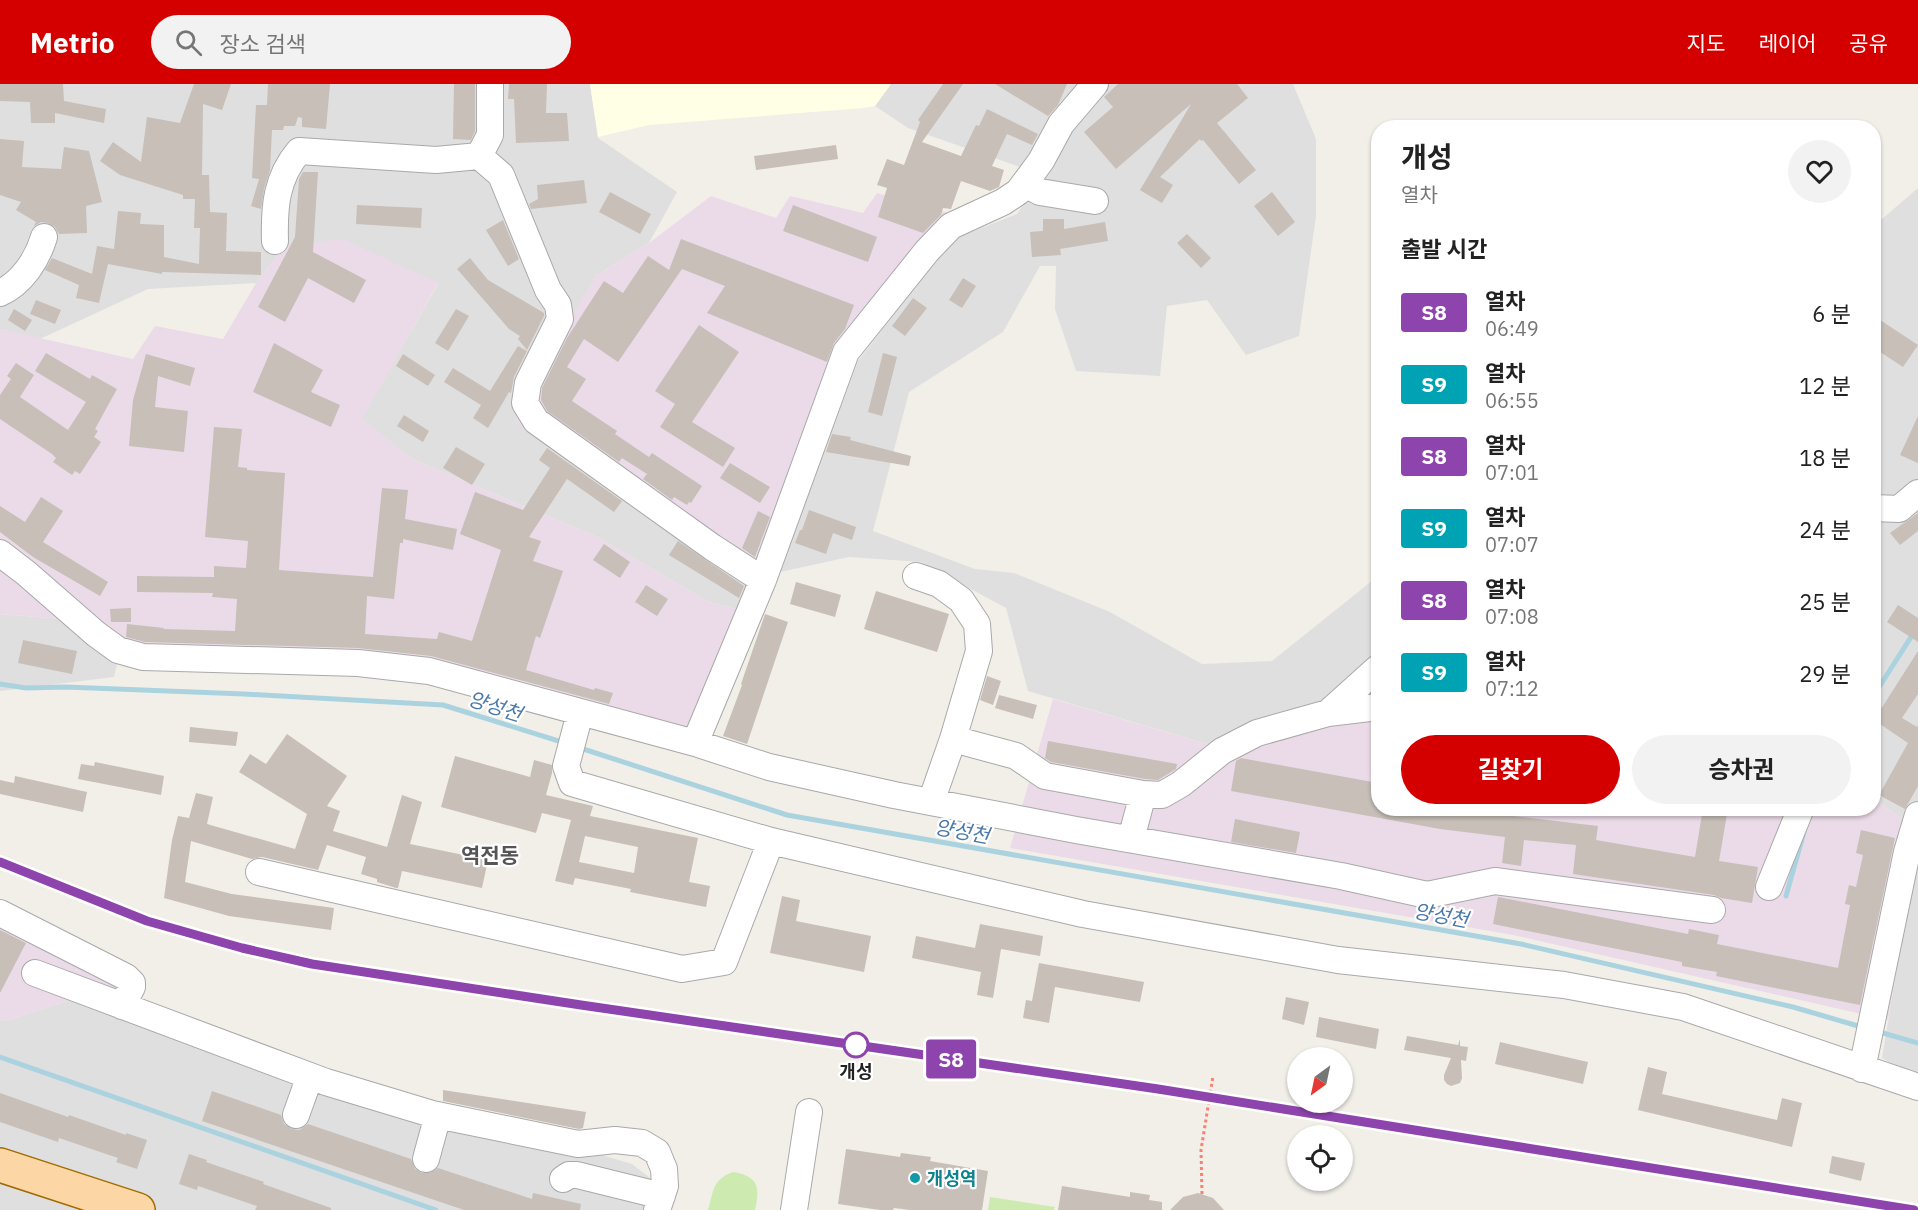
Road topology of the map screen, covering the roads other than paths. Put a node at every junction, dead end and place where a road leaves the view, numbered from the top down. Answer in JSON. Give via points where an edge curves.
{"nodes":[{"id":1,"x":490,"y":84,"type":"edge"},
{"id":2,"x":1095,"y":84,"type":"edge"},
{"id":3,"x":479,"y":156,"type":"junction"},
{"id":4,"x":1025,"y":184,"type":"junction"},
{"id":5,"x":1095,"y":201,"type":"dead end"},
{"id":6,"x":44,"y":237,"type":"dead end"},
{"id":7,"x":275,"y":241,"type":"dead end"},
{"id":8,"x":0,"y":293,"type":"edge"},
{"id":9,"x":1918,"y":493,"type":"edge"},
{"id":10,"x":1881,"y":508,"type":"edge"},
{"id":11,"x":0,"y":553,"type":"edge"},
{"id":12,"x":916,"y":576,"type":"dead end"},
{"id":13,"x":763,"y":580,"type":"junction"},
{"id":14,"x":1371,"y":674,"type":"edge"},
{"id":15,"x":1371,"y":708,"type":"edge"},
{"id":16,"x":1328,"y":713,"type":"junction"},
{"id":17,"x":578,"y":721,"type":"junction"},
{"id":18,"x":953,"y":738,"type":"junction"},
{"id":19,"x":695,"y":743,"type":"junction"},
{"id":20,"x":1143,"y":794,"type":"junction"},
{"id":21,"x":931,"y":802,"type":"junction"},
{"id":22,"x":1918,"y":815,"type":"edge"},
{"id":23,"x":1798,"y":816,"type":"edge"},
{"id":24,"x":1131,"y":839,"type":"junction"},
{"id":25,"x":771,"y":841,"type":"junction"},
{"id":26,"x":259,"y":872,"type":"dead end"},
{"id":27,"x":1769,"y":887,"type":"dead end"},
{"id":28,"x":1712,"y":910,"type":"dead end"},
{"id":29,"x":0,"y":913,"type":"edge"},
{"id":30,"x":35,"y":973,"type":"dead end"},
{"id":31,"x":122,"y":1006,"type":"junction"},
{"id":32,"x":1862,"y":1069,"type":"junction"},
{"id":33,"x":310,"y":1076,"type":"junction"},
{"id":34,"x":1918,"y":1087,"type":"edge"},
{"id":35,"x":809,"y":1112,"type":"dead end"},
{"id":36,"x":297,"y":1115,"type":"dead end"},
{"id":37,"x":438,"y":1115,"type":"junction"},
{"id":38,"x":426,"y":1159,"type":"dead end"},
{"id":39,"x":0,"y":1166,"type":"edge"},
{"id":40,"x":563,"y":1179,"type":"dead end"},
{"id":41,"x":659,"y":1203,"type":"edge"},
{"id":42,"x":138,"y":1210,"type":"edge"},
{"id":43,"x":794,"y":1210,"type":"edge"}],
"edges":[{"from":1,"to":3,"type":"street","via":[[489,135]]},
{"from":2,"to":4,"type":"street","via":[[1061,124]]},
{"from":3,"to":7,"type":"street","via":[[436,160],[299,151],[287,164],[276,198]]},
{"from":3,"to":13,"type":"street","via":[[501,175],[548,290],[558,305],[560,319],[528,383],[525,403],[536,421]]},
{"from":4,"to":5,"type":"street","via":[[1040,192]]},
{"from":4,"to":13,"type":"street","via":[[1003,202],[951,226],[846,352]]},
{"from":6,"to":8,"type":"street","via":[[27,273]]},
{"from":9,"to":10,"type":"street","via":[[1899,509]]},
{"from":11,"to":17,"type":"street","via":[[118,650],[143,657],[358,663],[429,671]]},
{"from":12,"to":18,"type":"street","via":[[939,584],[961,600],[977,624],[979,651]]},
{"from":13,"to":19,"type":"street"},
{"from":14,"to":16,"type":"street"},
{"from":15,"to":16,"type":"street"},
{"from":16,"to":20,"type":"street","via":[[1257,733],[1222,751],[1162,795]]},
{"from":17,"to":19,"type":"street"},
{"from":17,"to":25,"type":"street","via":[[566,766],[572,783]]},
{"from":18,"to":20,"type":"street","via":[[1016,756],[1045,776]]},
{"from":18,"to":21,"type":"street"},
{"from":19,"to":21,"type":"street","via":[[769,767]]},
{"from":20,"to":24,"type":"street"},
{"from":21,"to":24,"type":"street"},
{"from":22,"to":32,"type":"street","via":[[1906,852]]},
{"from":23,"to":27,"type":"street"},
{"from":24,"to":28,"type":"street","via":[[1427,895],[1495,881]]},
{"from":25,"to":26,"type":"street","via":[[724,962],[682,969]]},
{"from":25,"to":32,"type":"street","via":[[1095,916],[1338,960],[1564,985],[1683,1007]]},
{"from":29,"to":31,"type":"street","via":[[126,977],[132,987]]},
{"from":30,"to":31,"type":"street"},
{"from":31,"to":33,"type":"street"},
{"from":32,"to":34,"type":"street"},
{"from":33,"to":36,"type":"street"},
{"from":33,"to":37,"type":"street"},
{"from":35,"to":43,"type":"street"},
{"from":37,"to":38,"type":"street"},
{"from":37,"to":41,"type":"street","via":[[578,1144],[615,1140],[642,1143],[657,1152],[664,1169],[665,1186]]},
{"from":39,"to":42,"type":"main road"},
{"from":40,"to":41,"type":"street","via":[[578,1175]]}]}
